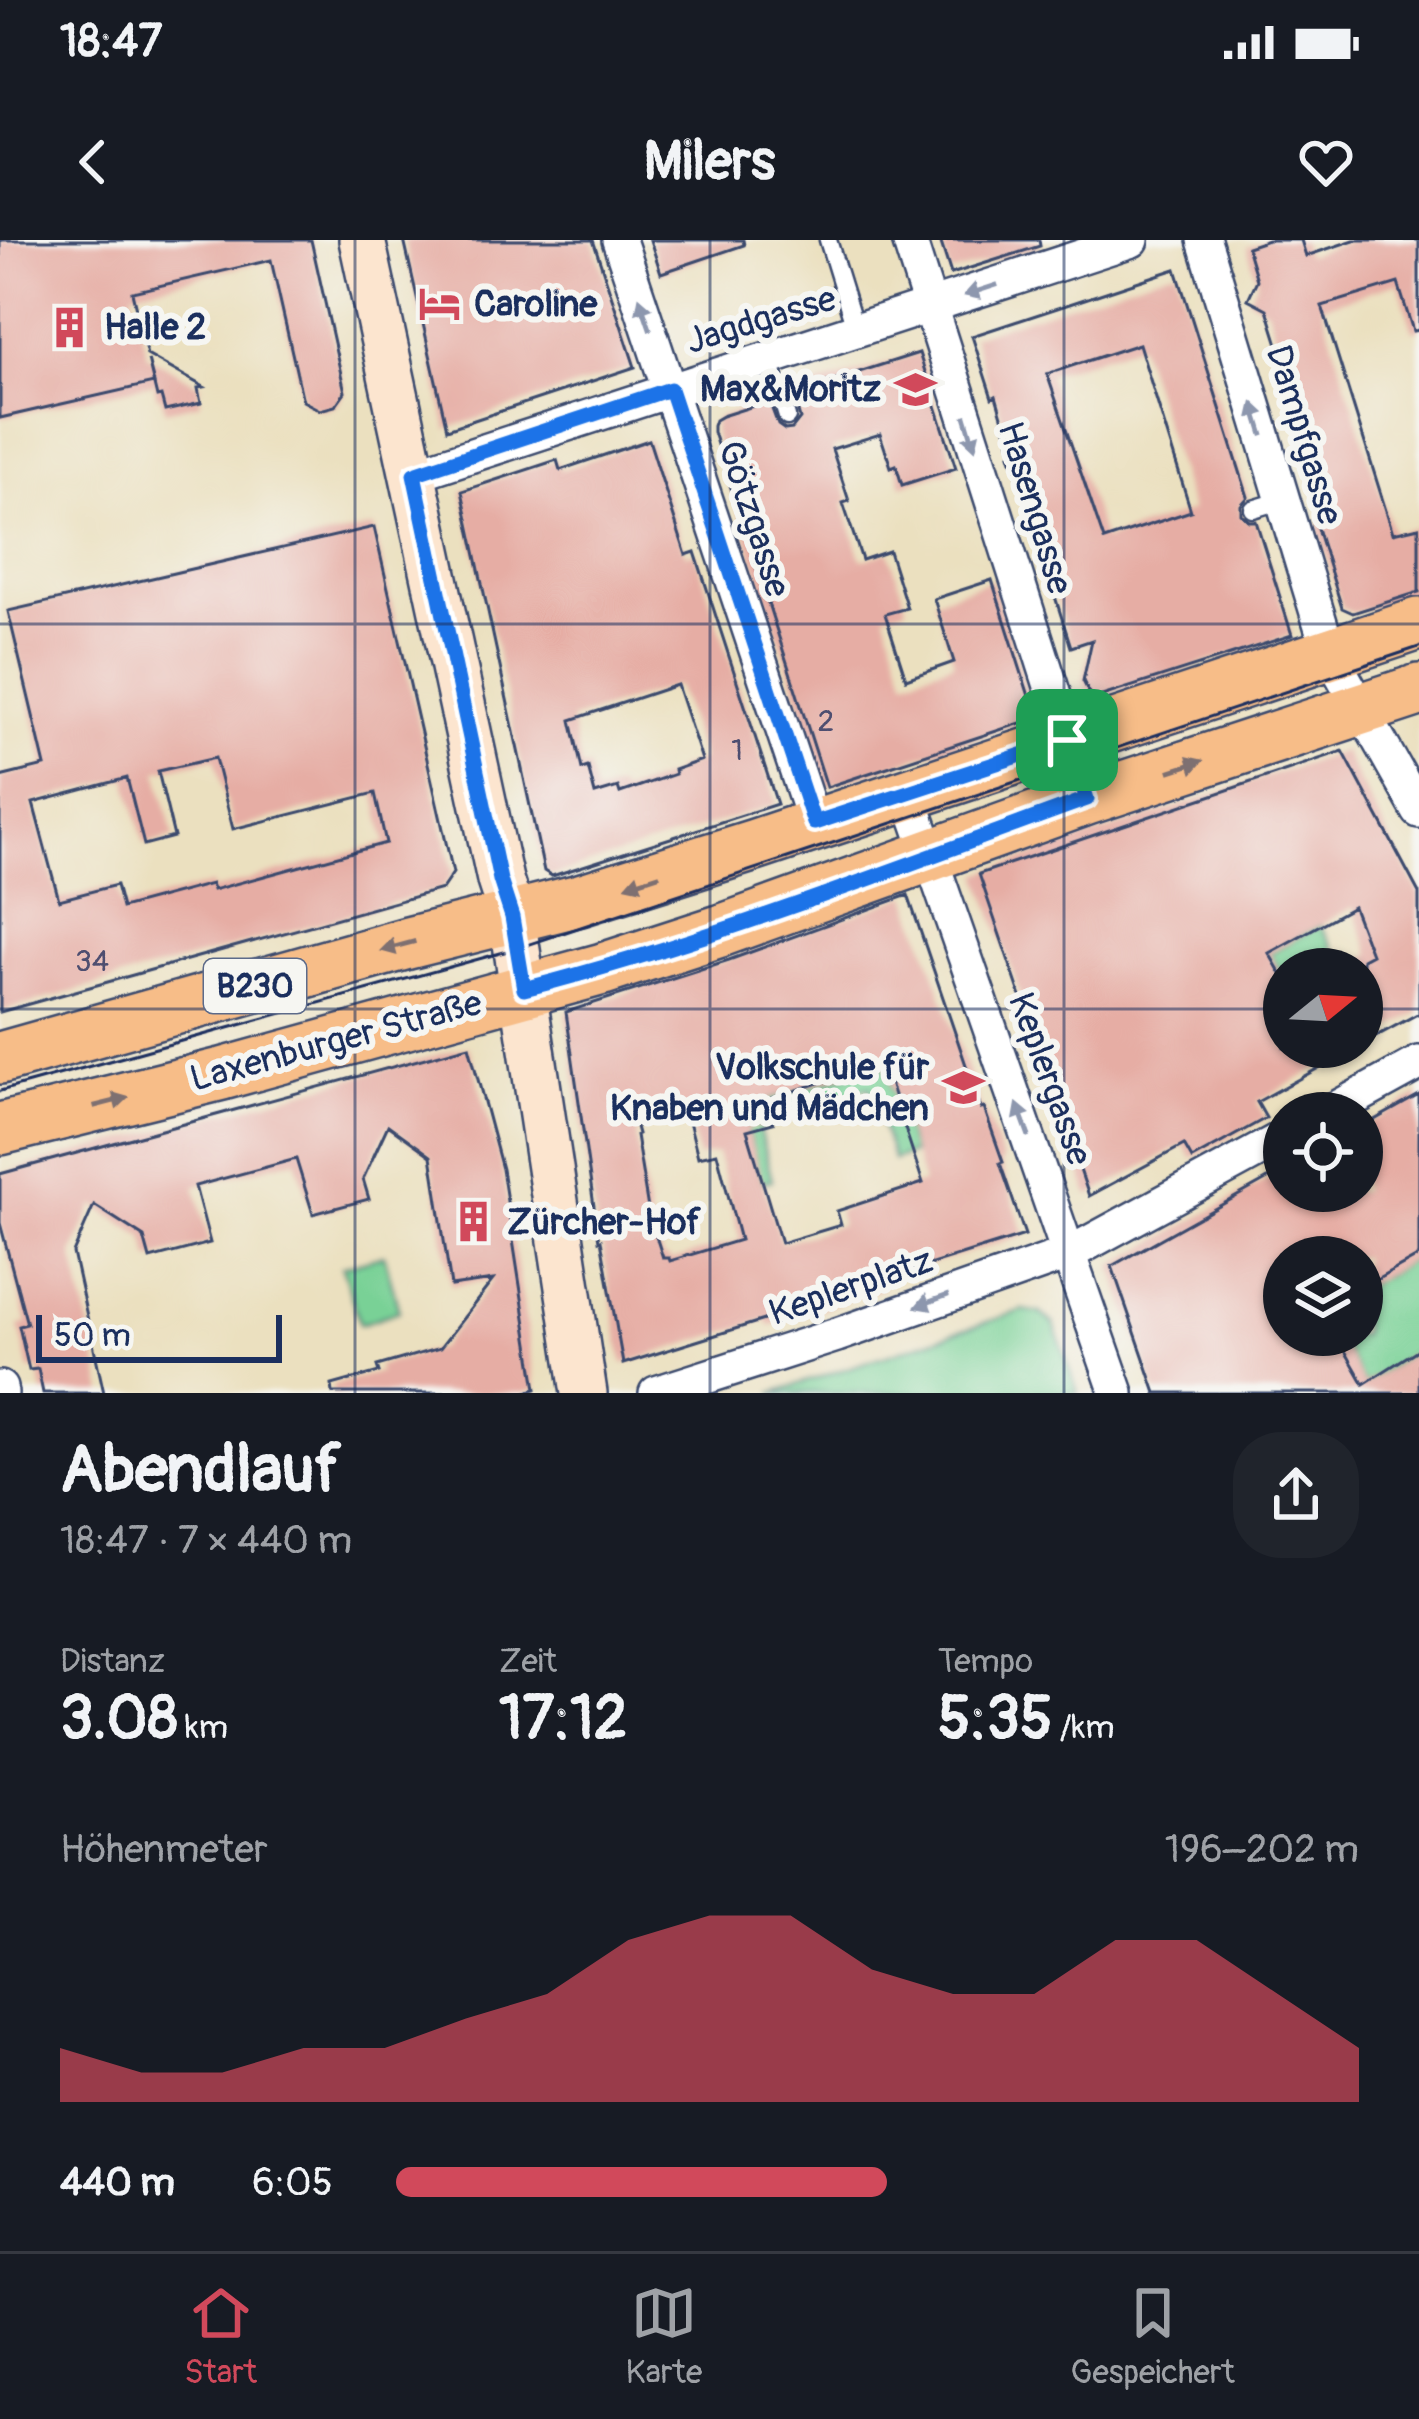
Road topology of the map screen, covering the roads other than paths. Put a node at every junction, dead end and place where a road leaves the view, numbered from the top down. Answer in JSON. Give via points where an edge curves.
{"nodes":[{"id":1,"x":362,"y":240,"type":"edge"},
{"id":2,"x":619,"y":240,"type":"edge"},
{"id":3,"x":828,"y":240,"type":"edge"},
{"id":4,"x":909,"y":240,"type":"edge"},
{"id":5,"x":1132,"y":240,"type":"edge"},
{"id":6,"x":1204,"y":240,"type":"edge"},
{"id":7,"x":931,"y":306,"type":"junction"},
{"id":8,"x":856,"y":331,"type":"junction"},
{"id":9,"x":769,"y":358,"type":"junction"},
{"id":10,"x":670,"y":389,"type":"junction"},
{"id":11,"x":788,"y":416,"type":"dead end"},
{"id":12,"x":414,"y":474,"type":"junction"},
{"id":13,"x":1419,"y":624,"type":"edge"},
{"id":14,"x":1329,"y":652,"type":"junction"},
{"id":15,"x":1419,"y":690,"type":"edge"},
{"id":16,"x":1361,"y":709,"type":"junction"},
{"id":17,"x":1067,"y":740,"type":"junction"},
{"id":18,"x":908,"y":793,"type":"junction"},
{"id":19,"x":1087,"y":799,"type":"junction"},
{"id":20,"x":1419,"y":811,"type":"edge"},
{"id":21,"x":814,"y":823,"type":"junction"},
{"id":22,"x":929,"y":856,"type":"junction"},
{"id":23,"x":512,"y":917,"type":"junction"},
{"id":24,"x":524,"y":989,"type":"junction"},
{"id":25,"x":0,"y":1058,"type":"edge"},
{"id":26,"x":1419,"y":1064,"type":"edge"},
{"id":27,"x":1367,"y":1092,"type":"edge"},
{"id":28,"x":0,"y":1130,"type":"edge"},
{"id":29,"x":1263,"y":1148,"type":"edge"},
{"id":30,"x":1070,"y":1253,"type":"junction"},
{"id":31,"x":584,"y":1393,"type":"edge"},
{"id":32,"x":656,"y":1393,"type":"edge"},
{"id":33,"x":1117,"y":1393,"type":"edge"}],
"edges":[{"from":1,"to":12,"type":"main road"},
{"from":10,"to":2,"type":"street","name":"Götzgasse","one_way":true},
{"from":3,"to":8,"type":"lane"},
{"from":4,"to":7,"type":"street","name":"Hasengasse"},
{"from":5,"to":7,"type":"street","name":"Jagdgasse","one_way":true},
{"from":14,"to":6,"type":"street","name":"Dampfgasse","one_way":true,"via":[[1268,504]]},
{"from":7,"to":8,"type":"street","name":"Jagdgasse"},
{"from":7,"to":17,"type":"street","name":"Hasengasse","one_way":true},
{"from":8,"to":9,"type":"street","name":"Jagdgasse"},
{"from":9,"to":10,"type":"street","name":"Jagdgasse"},
{"from":9,"to":11,"type":"lane"},
{"from":10,"to":12,"type":"street","name":"Jagdgasse"},
{"from":10,"to":21,"type":"street","name":"Götzgasse"},
{"from":12,"to":23,"type":"main road"},
{"from":13,"to":14,"type":"main road","name":"Laxenburger Straße","number":"B230"},
{"from":14,"to":16,"type":"street","name":"Dampfgasse"},
{"from":14,"to":17,"type":"main road","name":"Laxenburger Straße","number":"B230"},
{"from":15,"to":16,"type":"main road","name":"Laxenburger Straße","number":"B230"},
{"from":19,"to":16,"type":"main road","name":"Laxenburger Straße","number":"B230","one_way":true},
{"from":16,"to":20,"type":"street","name":"Dampfgasse"},
{"from":17,"to":18,"type":"main road","name":"Laxenburger Straße","number":"B230"},
{"from":17,"to":19,"type":"street","name":"Hasengasse"},
{"from":18,"to":21,"type":"main road","name":"Laxenburger Straße","number":"B230"},
{"from":18,"to":22,"type":"street","name":"Keplergasse"},
{"from":19,"to":22,"type":"main road","name":"Laxenburger Straße","number":"B230"},
{"from":21,"to":23,"type":"main road","name":"Laxenburger Straße","number":"B230","one_way":true},
{"from":22,"to":24,"type":"main road","name":"Laxenburger Straße","number":"B230","via":[[720,932]]},
{"from":30,"to":22,"type":"street","name":"Keplergasse","one_way":true},
{"from":23,"to":24,"type":"main road"},
{"from":23,"to":25,"type":"main road","name":"Laxenburger Straße","number":"B230","one_way":true},
{"from":28,"to":24,"type":"main road","name":"Laxenburger Straße","number":"B230","one_way":true},
{"from":24,"to":31,"type":"main road"},
{"from":26,"to":27,"type":"street"},
{"from":29,"to":30,"type":"street","name":"Keplerplatz"},
{"from":30,"to":32,"type":"street","name":"Keplerplatz","one_way":true},
{"from":30,"to":33,"type":"street","name":"Keplergasse"}]}
